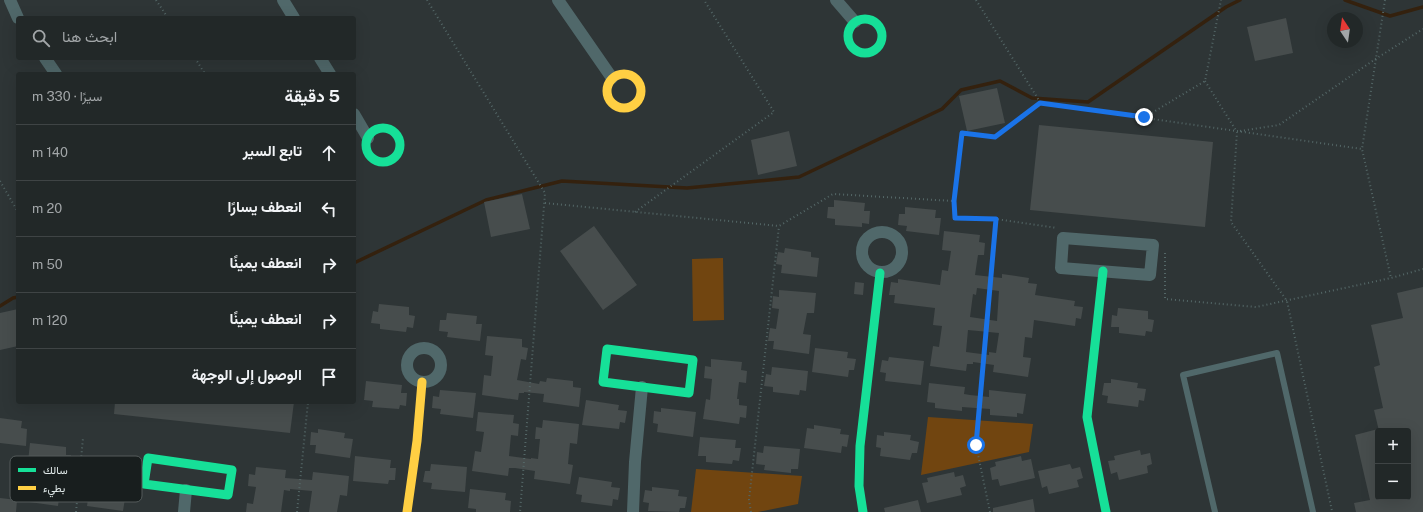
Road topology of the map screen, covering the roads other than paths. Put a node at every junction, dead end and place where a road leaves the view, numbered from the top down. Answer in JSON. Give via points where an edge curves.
{"nodes":[{"id":1,"x":10,"y":0,"type":"edge"},
{"id":2,"x":283,"y":0,"type":"edge"},
{"id":3,"x":558,"y":0,"type":"edge"},
{"id":4,"x":836,"y":0,"type":"edge"},
{"id":5,"x":17,"y":16,"type":"edge"},
{"id":6,"x":293,"y":16,"type":"edge"},
{"id":7,"x":854,"y":22,"type":"dead end"},
{"id":8,"x":46,"y":60,"type":"edge"},
{"id":9,"x":321,"y":60,"type":"edge"},
{"id":10,"x":55,"y":72,"type":"edge"},
{"id":11,"x":329,"y":72,"type":"edge"},
{"id":12,"x":612,"y":78,"type":"dead end"},
{"id":13,"x":356,"y":117,"type":"edge"},
{"id":14,"x":368,"y":138,"type":"dead end"},
{"id":15,"x":1103,"y":272,"type":"junction"},
{"id":16,"x":880,"y":273,"type":"dead end"},
{"id":17,"x":422,"y":382,"type":"dead end"},
{"id":18,"x":642,"y":387,"type":"junction"},
{"id":19,"x":186,"y":490,"type":"junction"},
{"id":20,"x":184,"y":512,"type":"edge"},
{"id":21,"x":407,"y":512,"type":"edge"},
{"id":22,"x":633,"y":512,"type":"edge"},
{"id":23,"x":863,"y":512,"type":"edge"},
{"id":24,"x":1106,"y":512,"type":"edge"},
{"id":25,"x":1215,"y":512,"type":"edge"},
{"id":26,"x":1313,"y":512,"type":"edge"}],
"edges":[{"from":1,"to":5,"type":"street"},
{"from":2,"to":6,"type":"street"},
{"from":3,"to":12,"type":"street"},
{"from":4,"to":7,"type":"street"},
{"from":8,"to":10,"type":"street"},
{"from":9,"to":11,"type":"street"},
{"from":13,"to":14,"type":"street"},
{"from":15,"to":15,"type":"street","via":[[1150,275],[1153,245],[1063,238],[1061,268]]},
{"from":15,"to":24,"type":"street","via":[[1087,416]]},
{"from":16,"to":23,"type":"street","via":[[858,466]]},
{"from":17,"to":21,"type":"street"},
{"from":18,"to":18,"type":"street","via":[[688,393],[693,360],[607,349],[603,382]]},
{"from":18,"to":22,"type":"street"},
{"from":19,"to":19,"type":"street","via":[[228,495],[232,470],[148,458],[144,484]]},
{"from":19,"to":20,"type":"street"},
{"from":25,"to":26,"type":"lane","via":[[1182,375],[1277,353]]}]}
